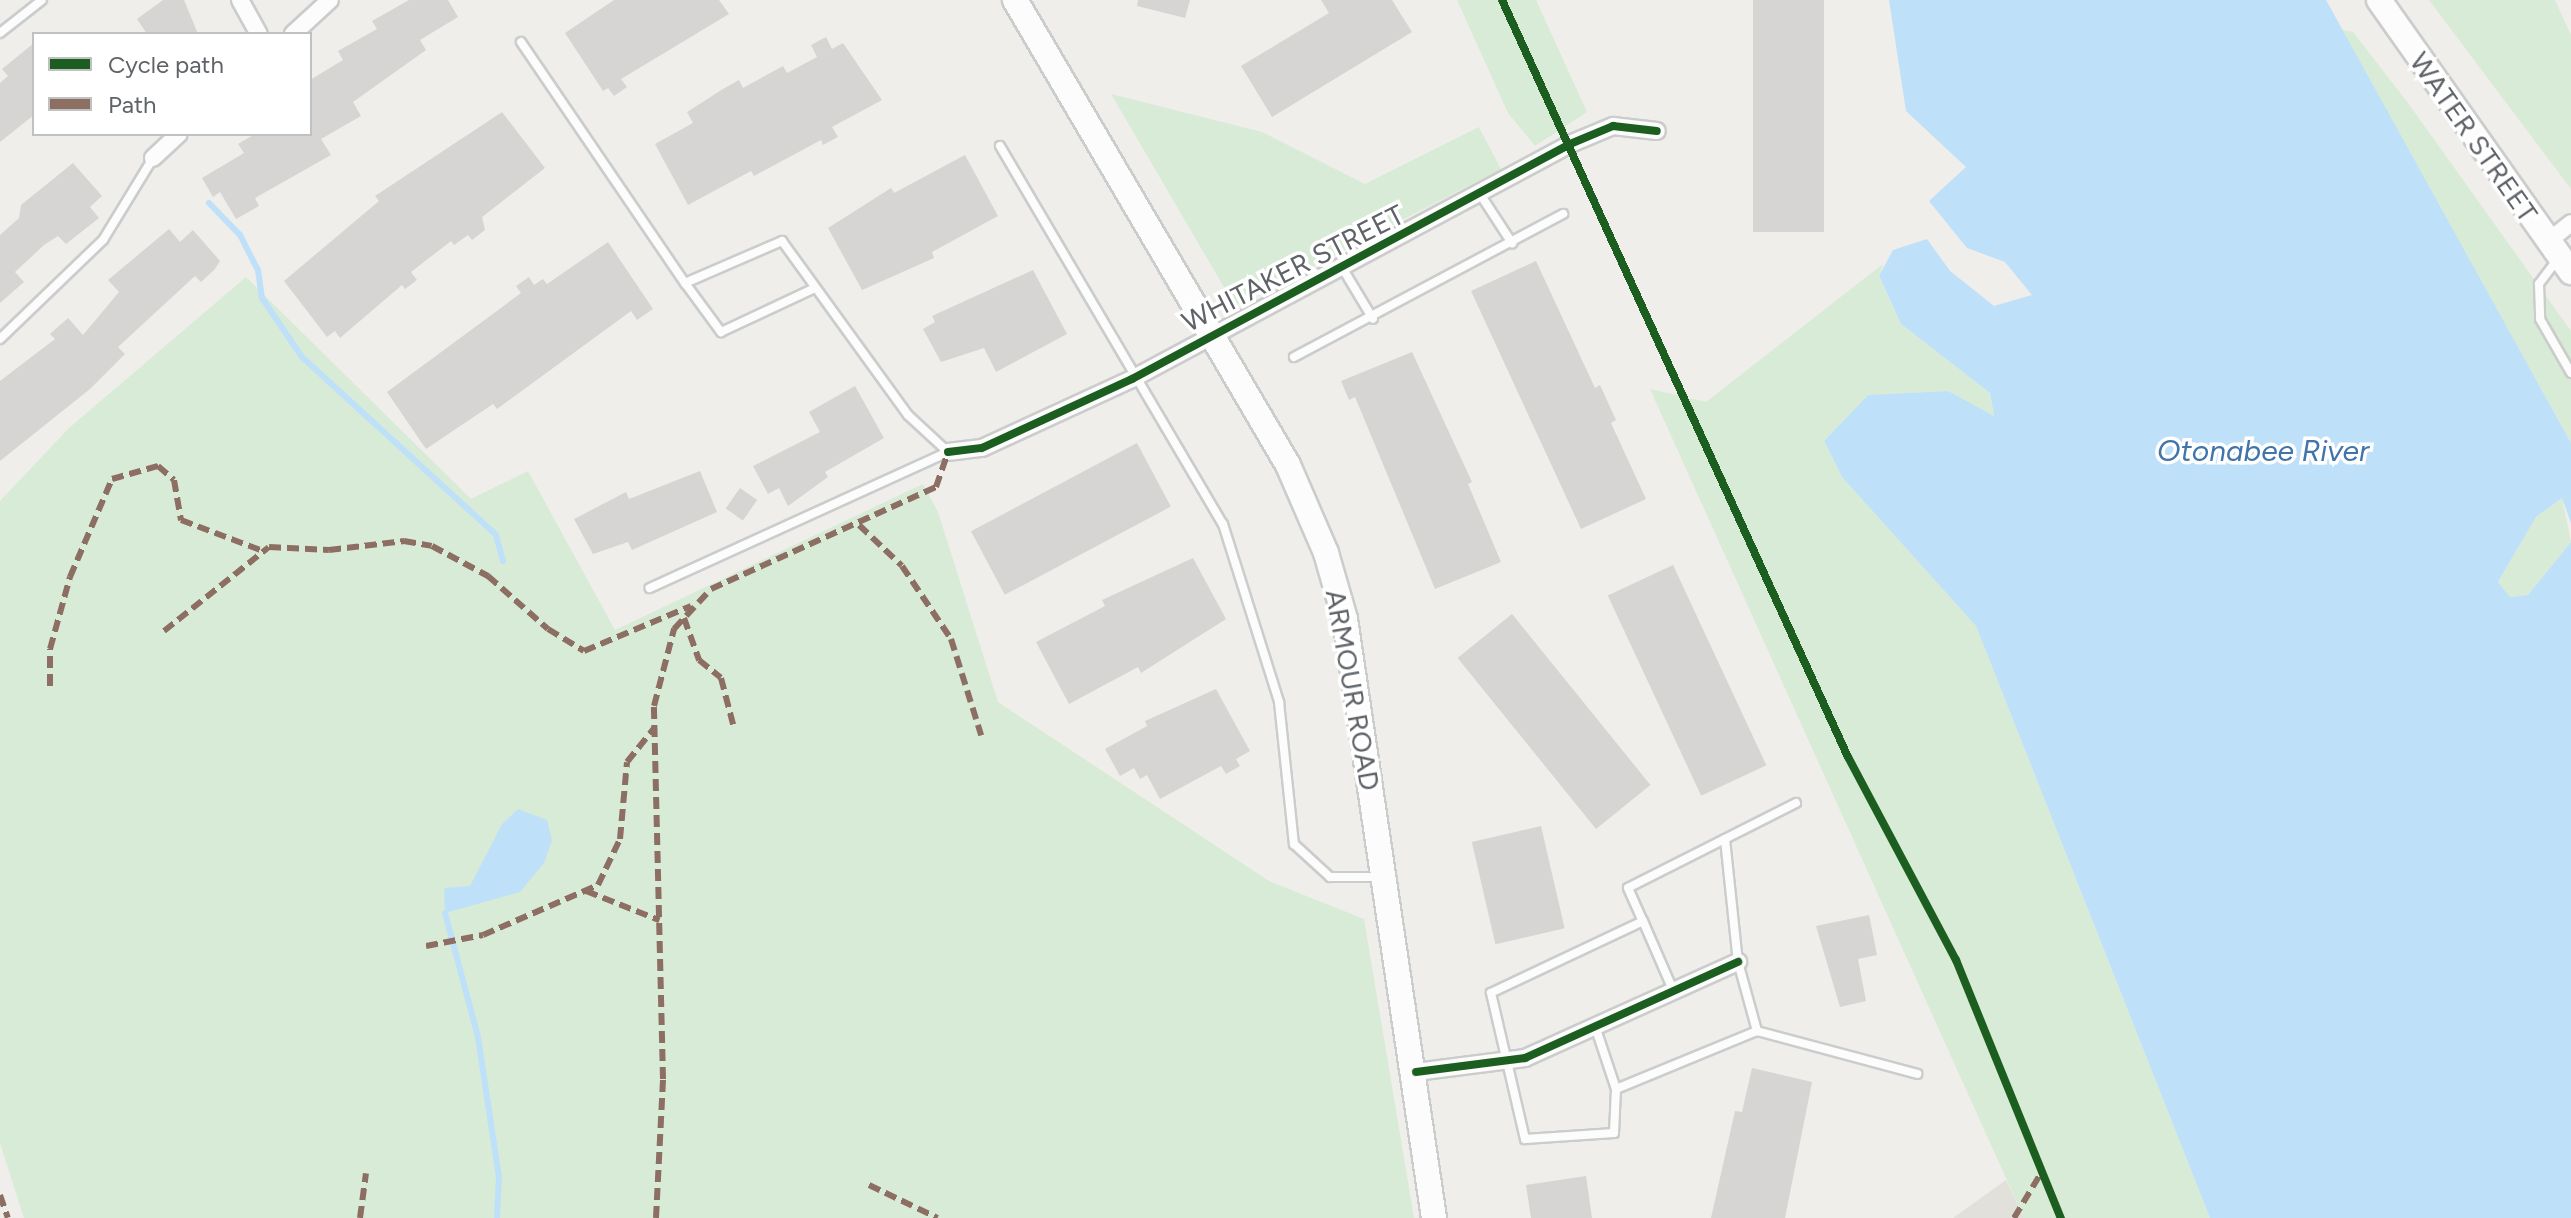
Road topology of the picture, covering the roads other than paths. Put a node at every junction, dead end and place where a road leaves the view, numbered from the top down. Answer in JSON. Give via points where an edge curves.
{"nodes":[{"id":1,"x":42,"y":0,"type":"edge"},
{"id":2,"x":240,"y":0,"type":"edge"},
{"id":3,"x":330,"y":0,"type":"edge"},
{"id":4,"x":1015,"y":0,"type":"edge"},
{"id":5,"x":2379,"y":0,"type":"edge"},
{"id":6,"x":258,"y":32,"type":"edge"},
{"id":7,"x":295,"y":32,"type":"edge"},
{"id":8,"x":0,"y":33,"type":"edge"},
{"id":9,"x":521,"y":42,"type":"dead end"},
{"id":10,"x":1657,"y":131,"type":"dead end"},
{"id":11,"x":177,"y":136,"type":"edge"},
{"id":12,"x":1000,"y":146,"type":"dead end"},
{"id":13,"x":153,"y":158,"type":"joint"},
{"id":14,"x":1480,"y":194,"type":"junction"},
{"id":15,"x":1563,"y":214,"type":"dead end"},
{"id":16,"x":2571,"y":223,"type":"edge"},
{"id":17,"x":1512,"y":243,"type":"junction"},
{"id":18,"x":2559,"y":256,"type":"edge"},
{"id":19,"x":1343,"y":269,"type":"junction"},
{"id":20,"x":685,"y":283,"type":"junction"},
{"id":21,"x":815,"y":288,"type":"junction"},
{"id":22,"x":1373,"y":319,"type":"junction"},
{"id":23,"x":1211,"y":333,"type":"junction"},
{"id":24,"x":0,"y":339,"type":"edge"},
{"id":25,"x":1294,"y":357,"type":"dead end"},
{"id":26,"x":2571,"y":373,"type":"edge"},
{"id":27,"x":1132,"y":379,"type":"junction"},
{"id":28,"x":948,"y":452,"type":"junction"},
{"id":29,"x":650,"y":588,"type":"dead end"},
{"id":30,"x":1796,"y":803,"type":"dead end"},
{"id":31,"x":1725,"y":839,"type":"junction"},
{"id":32,"x":1385,"y":877,"type":"junction"},
{"id":33,"x":1643,"y":921,"type":"junction"},
{"id":34,"x":1738,"y":962,"type":"junction"},
{"id":35,"x":1673,"y":990,"type":"junction"},
{"id":36,"x":1595,"y":1026,"type":"junction"},
{"id":37,"x":1757,"y":1031,"type":"junction"},
{"id":38,"x":1505,"y":1061,"type":"junction"},
{"id":39,"x":1416,"y":1072,"type":"junction"},
{"id":40,"x":1917,"y":1074,"type":"dead end"},
{"id":41,"x":1616,"y":1089,"type":"junction"},
{"id":42,"x":1434,"y":1218,"type":"edge"}],
"edges":[{"from":1,"to":8,"type":"lane"},
{"from":2,"to":6,"type":"street"},
{"from":3,"to":7,"type":"street"},
{"from":4,"to":23,"type":"main road","name":"ARMOUR ROAD"},
{"from":5,"to":18,"type":"main road","name":"WATER STREET"},
{"from":9,"to":20,"type":"lane"},
{"from":10,"to":14,"type":"street","name":"WHITAKER STREET","via":[[1613,126]]},
{"from":11,"to":13,"type":"street"},
{"from":12,"to":27,"type":"lane"},
{"from":13,"to":24,"type":"lane","via":[[103,240]]},
{"from":14,"to":17,"type":"lane"},
{"from":14,"to":19,"type":"street","name":"WHITAKER STREET"},
{"from":15,"to":17,"type":"lane"},
{"from":16,"to":18,"type":"street"},
{"from":17,"to":22,"type":"lane"},
{"from":18,"to":26,"type":"lane","via":[[2539,284],[2540,319]]},
{"from":19,"to":22,"type":"lane"},
{"from":19,"to":23,"type":"street","name":"WHITAKER STREET"},
{"from":20,"to":21,"type":"lane","via":[[782,241]]},
{"from":20,"to":21,"type":"lane","via":[[721,332]]},
{"from":21,"to":28,"type":"lane","via":[[908,415]]},
{"from":22,"to":25,"type":"lane"},
{"from":23,"to":27,"type":"street","name":"WHITAKER STREET"},
{"from":23,"to":32,"type":"main road","name":"ARMOUR ROAD","via":[[1288,465],[1326,553],[1345,619]]},
{"from":27,"to":28,"type":"street","name":"WHITAKER STREET","via":[[982,448]]},
{"from":27,"to":32,"type":"lane","via":[[1223,524],[1279,702],[1294,844],[1330,877]]},
{"from":28,"to":29,"type":"lane"},
{"from":30,"to":31,"type":"lane"},
{"from":31,"to":33,"type":"lane","via":[[1628,888]]},
{"from":31,"to":34,"type":"lane"},
{"from":32,"to":39,"type":"main road","name":"ARMOUR ROAD"},
{"from":33,"to":35,"type":"lane"},
{"from":33,"to":38,"type":"lane","via":[[1491,993]]},
{"from":34,"to":35,"type":"street"},
{"from":34,"to":37,"type":"lane"},
{"from":35,"to":36,"type":"street"},
{"from":36,"to":38,"type":"street"},
{"from":36,"to":41,"type":"lane"},
{"from":37,"to":40,"type":"lane"},
{"from":37,"to":41,"type":"lane"},
{"from":38,"to":39,"type":"street"},
{"from":38,"to":41,"type":"lane","via":[[1525,1139],[1614,1133]]},
{"from":39,"to":42,"type":"main road","name":"ARMOUR ROAD"}]}
